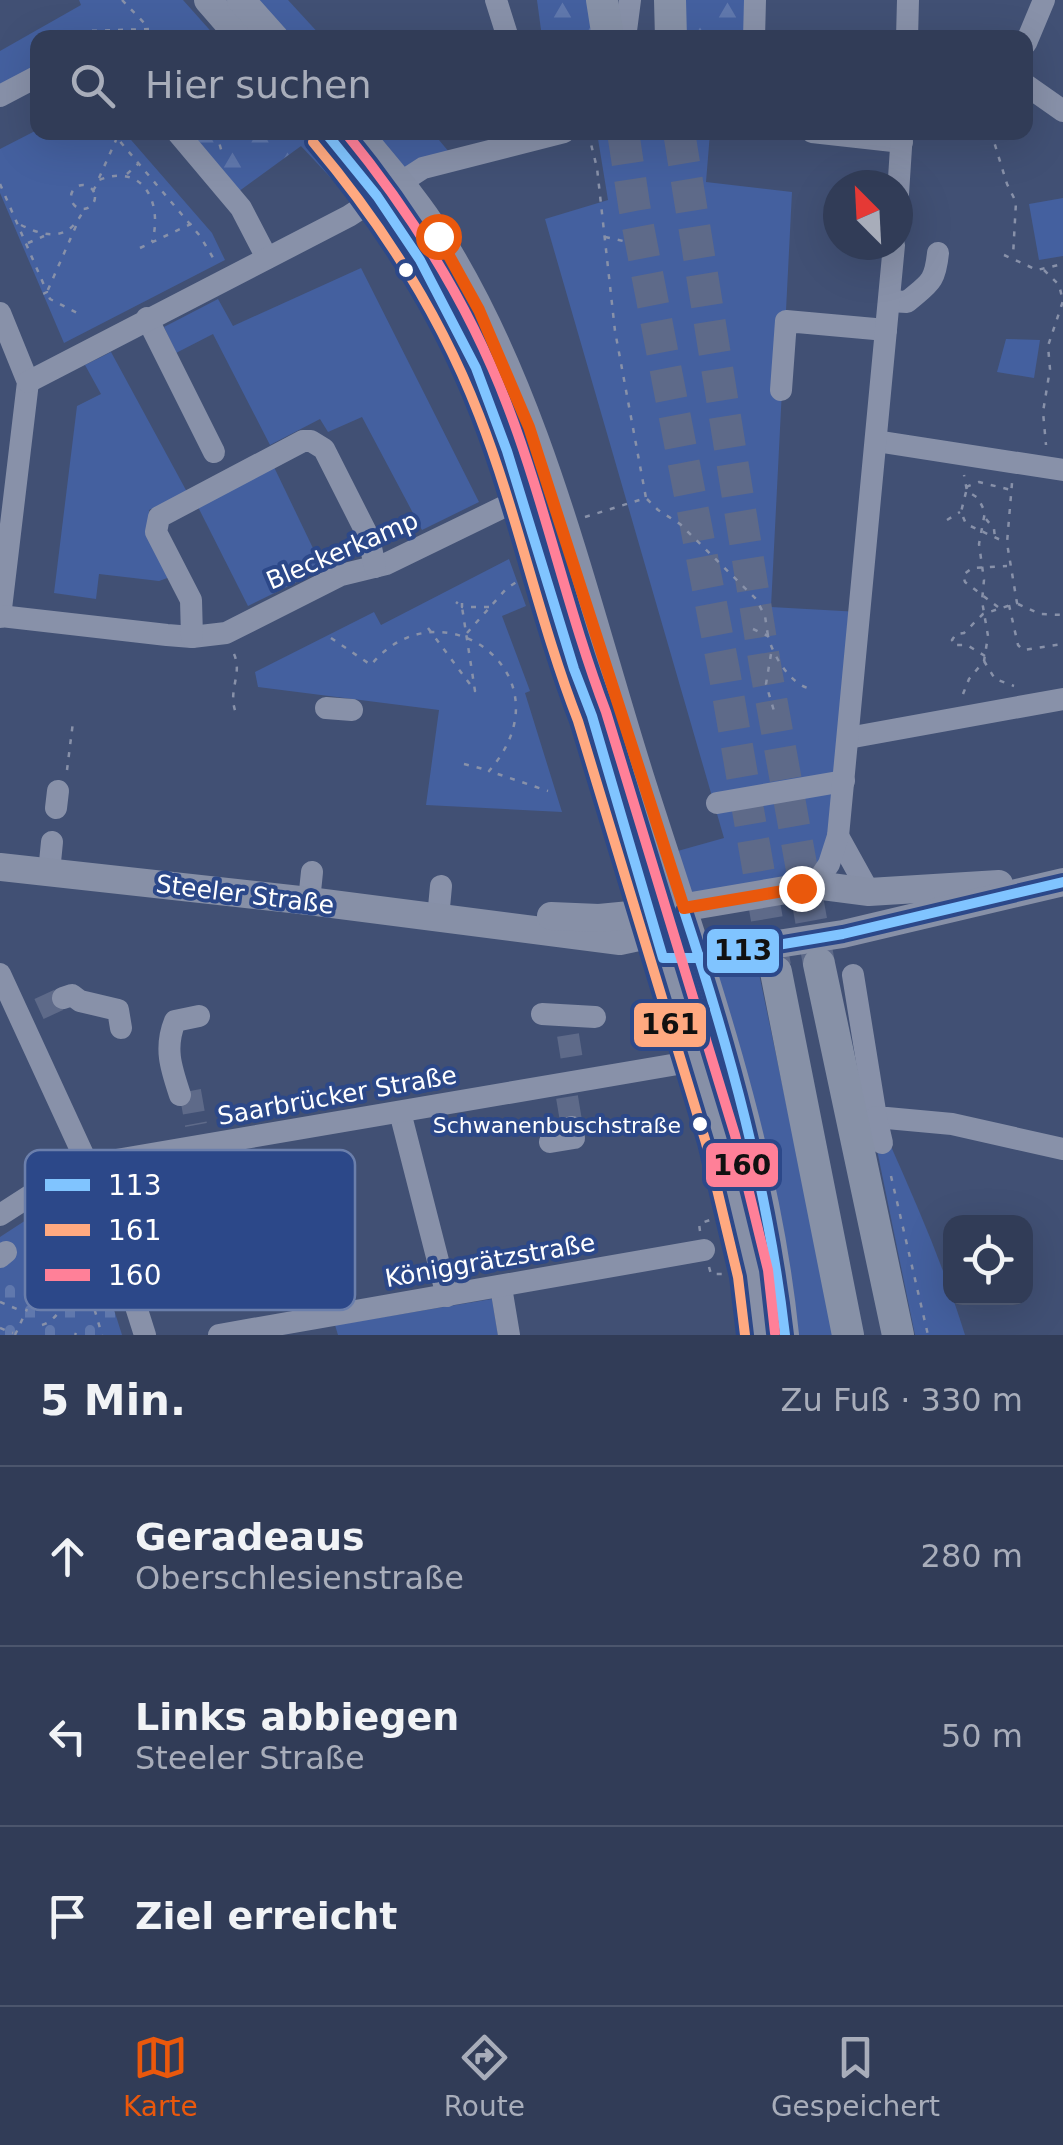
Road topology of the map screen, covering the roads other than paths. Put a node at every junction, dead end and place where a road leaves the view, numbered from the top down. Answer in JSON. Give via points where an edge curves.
{"nodes":[{"id":1,"x":208,"y":0,"type":"edge"},
{"id":2,"x":242,"y":0,"type":"edge"},
{"id":3,"x":496,"y":0,"type":"edge"},
{"id":4,"x":602,"y":0,"type":"edge"},
{"id":5,"x":630,"y":0,"type":"edge"},
{"id":6,"x":658,"y":0,"type":"edge"},
{"id":7,"x":670,"y":0,"type":"edge"},
{"id":8,"x":755,"y":0,"type":"edge"},
{"id":9,"x":908,"y":0,"type":"edge"},
{"id":10,"x":1044,"y":0,"type":"edge"},
{"id":11,"x":234,"y":30,"type":"edge"},
{"id":12,"x":268,"y":30,"type":"edge"},
{"id":13,"x":505,"y":30,"type":"edge"},
{"id":14,"x":607,"y":30,"type":"edge"},
{"id":15,"x":626,"y":30,"type":"edge"},
{"id":16,"x":656,"y":30,"type":"edge"},
{"id":17,"x":671,"y":30,"type":"edge"},
{"id":18,"x":754,"y":30,"type":"edge"},
{"id":19,"x":906,"y":30,"type":"edge"},
{"id":20,"x":1031,"y":30,"type":"edge"},
{"id":21,"x":30,"y":80,"type":"edge"},
{"id":22,"x":1033,"y":90,"type":"edge"},
{"id":23,"x":0,"y":96,"type":"edge"},
{"id":24,"x":1063,"y":111,"type":"edge"},
{"id":25,"x":184,"y":140,"type":"edge"},
{"id":26,"x":334,"y":140,"type":"edge"},
{"id":27,"x":362,"y":140,"type":"edge"},
{"id":28,"x":515,"y":140,"type":"edge"},
{"id":29,"x":902,"y":140,"type":"edge"},
{"id":30,"x":900,"y":170,"type":"edge"},
{"id":31,"x":388,"y":189,"type":"junction"},
{"id":32,"x":938,"y":252,"type":"dead end"},
{"id":33,"x":267,"y":258,"type":"junction"},
{"id":34,"x":893,"y":260,"type":"edge"},
{"id":35,"x":889,"y":301,"type":"junction"},
{"id":36,"x":0,"y":313,"type":"edge"},
{"id":37,"x":147,"y":318,"type":"junction"},
{"id":38,"x":886,"y":330,"type":"junction"},
{"id":39,"x":781,"y":390,"type":"dead end"},
{"id":40,"x":26,"y":392,"type":"junction"},
{"id":41,"x":0,"y":402,"type":"edge"},
{"id":42,"x":876,"y":441,"type":"junction"},
{"id":43,"x":214,"y":452,"type":"dead end"},
{"id":44,"x":1053,"y":468,"type":"edge"},
{"id":45,"x":522,"y":498,"type":"junction"},
{"id":46,"x":375,"y":567,"type":"junction"},
{"id":47,"x":0,"y":616,"type":"edge"},
{"id":48,"x":192,"y":637,"type":"junction"},
{"id":49,"x":1063,"y":699,"type":"edge"},
{"id":50,"x":326,"y":708,"type":"dead end"},
{"id":51,"x":352,"y":710,"type":"dead end"},
{"id":52,"x":848,"y":738,"type":"junction"},
{"id":53,"x":844,"y":781,"type":"junction"},
{"id":54,"x":717,"y":803,"type":"dead end"},
{"id":55,"x":838,"y":836,"type":"junction"},
{"id":56,"x":52,"y":842,"type":"dead end"},
{"id":57,"x":0,"y":867,"type":"edge"},
{"id":58,"x":49,"y":872,"type":"junction"},
{"id":59,"x":312,"y":872,"type":"dead end"},
{"id":60,"x":1063,"y":880,"type":"edge"},
{"id":61,"x":815,"y":885,"type":"junction"},
{"id":62,"x":441,"y":886,"type":"dead end"},
{"id":63,"x":870,"y":892,"type":"junction"},
{"id":64,"x":309,"y":901,"type":"junction"},
{"id":65,"x":684,"y":908,"type":"junction"},
{"id":66,"x":438,"y":918,"type":"junction"},
{"id":67,"x":490,"y":924,"type":"junction"},
{"id":68,"x":656,"y":934,"type":"junction"},
{"id":69,"x":700,"y":958,"type":"junction"},
{"id":70,"x":819,"y":964,"type":"tunnel mouth"},
{"id":71,"x":776,"y":972,"type":"tunnel mouth"},
{"id":72,"x":852,"y":975,"type":"dead end"},
{"id":73,"x":1,"y":979,"type":"edge"},
{"id":74,"x":63,"y":998,"type":"tunnel mouth"},
{"id":75,"x":199,"y":1016,"type":"dead end"},
{"id":76,"x":595,"y":1017,"type":"dead end"},
{"id":77,"x":558,"y":1022,"type":"dead end"},
{"id":78,"x":121,"y":1028,"type":"dead end"},
{"id":79,"x":695,"y":1061,"type":"junction"},
{"id":80,"x":185,"y":1085,"type":"tunnel mouth"},
{"id":81,"x":400,"y":1112,"type":"junction"},
{"id":82,"x":876,"y":1117,"type":"junction"},
{"id":83,"x":572,"y":1127,"type":"dead end"},
{"id":84,"x":750,"y":1134,"type":"junction"},
{"id":85,"x":720,"y":1139,"type":"junction"},
{"id":86,"x":550,"y":1142,"type":"dead end"},
{"id":87,"x":882,"y":1143,"type":"road end"},
{"id":88,"x":81,"y":1150,"type":"edge"},
{"id":89,"x":144,"y":1150,"type":"edge"},
{"id":90,"x":1063,"y":1150,"type":"edge"},
{"id":91,"x":25,"y":1199,"type":"edge"},
{"id":92,"x":0,"y":1215,"type":"edge"},
{"id":93,"x":704,"y":1250,"type":"road end"},
{"id":94,"x":501,"y":1287,"type":"junction"},
{"id":95,"x":447,"y":1296,"type":"junction"},
{"id":96,"x":136,"y":1310,"type":"edge"},
{"id":97,"x":324,"y":1326,"type":"edge"},
{"id":98,"x":144,"y":1335,"type":"edge"},
{"id":99,"x":219,"y":1335,"type":"edge"},
{"id":100,"x":509,"y":1335,"type":"edge"},
{"id":101,"x":760,"y":1335,"type":"edge"},
{"id":102,"x":786,"y":1335,"type":"edge"},
{"id":103,"x":848,"y":1335,"type":"edge"},
{"id":104,"x":898,"y":1335,"type":"edge"}],
"edges":[{"from":1,"to":11,"type":"main road"},
{"from":2,"to":12,"type":"main road"},
{"from":3,"to":13,"type":"street"},
{"from":4,"to":14,"type":"highway"},
{"from":5,"to":15,"type":"street"},
{"from":6,"to":16,"type":"street"},
{"from":7,"to":17,"type":"highway"},
{"from":8,"to":18,"type":"street"},
{"from":9,"to":19,"type":"street"},
{"from":10,"to":20,"type":"street"},
{"from":21,"to":23,"type":"street"},
{"from":22,"to":24,"type":"street"},
{"from":25,"to":33,"type":"street","via":[[241,208]]},
{"from":26,"to":31,"type":"main road"},
{"from":27,"to":31,"type":"main road"},
{"from":28,"to":31,"type":"street","via":[[430,165]]},
{"from":29,"to":30,"type":"street"},
{"from":31,"to":33,"type":"street"},
{"from":31,"to":45,"type":"main road","via":[[468,350]]},
{"from":31,"to":65,"type":"main road","via":[[420,209],[459,272],[529,427]]},
{"from":32,"to":35,"type":"street","via":[[929,285],[908,302]]},
{"from":33,"to":37,"type":"street"},
{"from":34,"to":35,"type":"street"},
{"from":35,"to":38,"type":"street"},
{"from":36,"to":40,"type":"street"},
{"from":37,"to":40,"type":"street"},
{"from":37,"to":43,"type":"street"},
{"from":38,"to":39,"type":"street","via":[[786,321]]},
{"from":38,"to":42,"type":"street"},
{"from":40,"to":41,"type":"street"},
{"from":40,"to":47,"type":"street"},
{"from":42,"to":44,"type":"street"},
{"from":42,"to":52,"type":"street"},
{"from":45,"to":46,"type":"street","name":"Bleckerkamp"},
{"from":45,"to":68,"type":"main road"},
{"from":46,"to":48,"type":"street","name":"Bleckerkamp","via":[[341,575],[226,634]]},
{"from":46,"to":48,"type":"street","via":[[369,538],[324,450],[302,441],[159,517],[156,532],[191,600]]},
{"from":47,"to":48,"type":"street","name":"Bleckerkamp"},
{"from":49,"to":52,"type":"street"},
{"from":50,"to":51,"type":"street"},
{"from":52,"to":53,"type":"street"},
{"from":53,"to":54,"type":"street"},
{"from":53,"to":55,"type":"street"},
{"from":55,"to":61,"type":"street"},
{"from":55,"to":63,"type":"street"},
{"from":56,"to":58,"type":"street"},
{"from":57,"to":58,"type":"main road","name":"Steeler Straße"},
{"from":58,"to":64,"type":"main road","name":"Steeler Straße"},
{"from":59,"to":64,"type":"street"},
{"from":60,"to":63,"type":"main road","name":"Steeler Straße"},
{"from":60,"to":69,"type":"main road","name":"Steeler Straße","via":[[925,916]]},
{"from":61,"to":63,"type":"main road","name":"Steeler Straße"},
{"from":61,"to":65,"type":"main road","name":"Steeler Straße"},
{"from":62,"to":66,"type":"street"},
{"from":64,"to":66,"type":"main road","name":"Steeler Straße"},
{"from":65,"to":68,"type":"main road","name":"Steeler Straße"},
{"from":65,"to":69,"type":"main road"},
{"from":66,"to":67,"type":"main road","name":"Steeler Straße"},
{"from":67,"to":68,"type":"main road","name":"Steeler Straße","via":[[538,915],[600,918]]},
{"from":67,"to":68,"type":"main road","name":"Steeler Straße","via":[[534,944]]},
{"from":68,"to":69,"type":"main road","name":"Steeler Straße"},
{"from":68,"to":79,"type":"main road"},
{"from":69,"to":84,"type":"main road"},
{"from":70,"to":104,"type":"highway"},
{"from":71,"to":103,"type":"highway"},
{"from":72,"to":82,"type":"street"},
{"from":73,"to":88,"type":"street","via":[[30,1013]]},
{"from":74,"to":78,"type":"street","via":[[118,1010]]},
{"from":75,"to":80,"type":"street","via":[[174,1021],[170,1034],[170,1067]]},
{"from":76,"to":77,"type":"street"},
{"from":79,"to":81,"type":"street","name":"Saarbrücker Straße"},
{"from":79,"to":85,"type":"main road"},
{"from":81,"to":89,"type":"street","name":"Saarbrücker Straße","via":[[193,1137]]},
{"from":81,"to":95,"type":"street"},
{"from":82,"to":87,"type":"street"},
{"from":82,"to":90,"type":"street","via":[[952,1124]]},
{"from":83,"to":86,"type":"street","via":[[574,1138]]},
{"from":84,"to":85,"type":"street"},
{"from":84,"to":102,"type":"main road"},
{"from":85,"to":101,"type":"main road","via":[[753,1274]]},
{"from":91,"to":92,"type":"street","name":"Saarbrücker Straße"},
{"from":93,"to":94,"type":"street","name":"Königgrätzstraße"},
{"from":94,"to":95,"type":"street","name":"Königgrätzstraße"},
{"from":94,"to":100,"type":"street"},
{"from":95,"to":97,"type":"street","name":"Königgrätzstraße"},
{"from":96,"to":98,"type":"street"},
{"from":97,"to":99,"type":"street","name":"Königgrätzstraße"}]}
